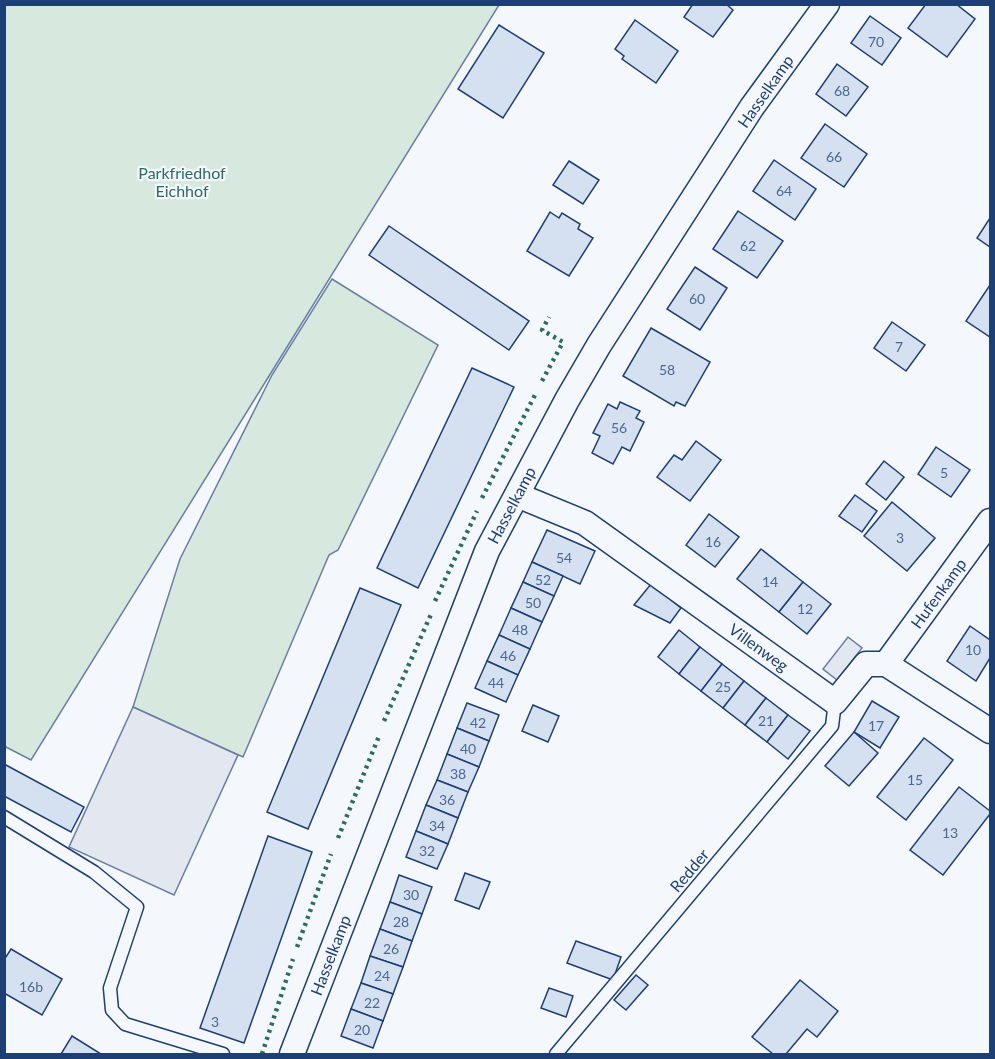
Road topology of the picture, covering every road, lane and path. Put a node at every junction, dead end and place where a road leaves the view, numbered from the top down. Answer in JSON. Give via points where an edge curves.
{"nodes":[{"id":1,"x":827,"y":4,"type":"edge"},
{"id":2,"x":517,"y":495,"type":"junction"},
{"id":3,"x":990,"y":521,"type":"edge"},
{"id":4,"x":886,"y":664,"type":"junction"},
{"id":5,"x":836,"y":702,"type":"junction"},
{"id":6,"x":990,"y":730,"type":"edge"},
{"id":7,"x":4,"y":817,"type":"edge"},
{"id":8,"x":223,"y":1054,"type":"edge"},
{"id":9,"x":292,"y":1054,"type":"edge"},
{"id":10,"x":556,"y":1054,"type":"edge"}],
"edges":[{"from":1,"to":2,"type":"street","name":"Hasselkamp","via":[[752,106],[598,345]]},
{"from":2,"to":5,"type":"street","name":"Villenweg","via":[[585,523]]},
{"from":2,"to":9,"type":"street","name":"Hasselkamp","via":[[487,551]]},
{"from":3,"to":4,"type":"street","name":"Hufenkamp"},
{"from":4,"to":5,"type":"street","via":[[866,664]]},
{"from":4,"to":6,"type":"street"},
{"from":5,"to":10,"type":"lane","name":"Redder","via":[[832,726]]},
{"from":7,"to":8,"type":"lane","via":[[94,872],[137,907],[110,988],[112,1010],[125,1024]]}]}
